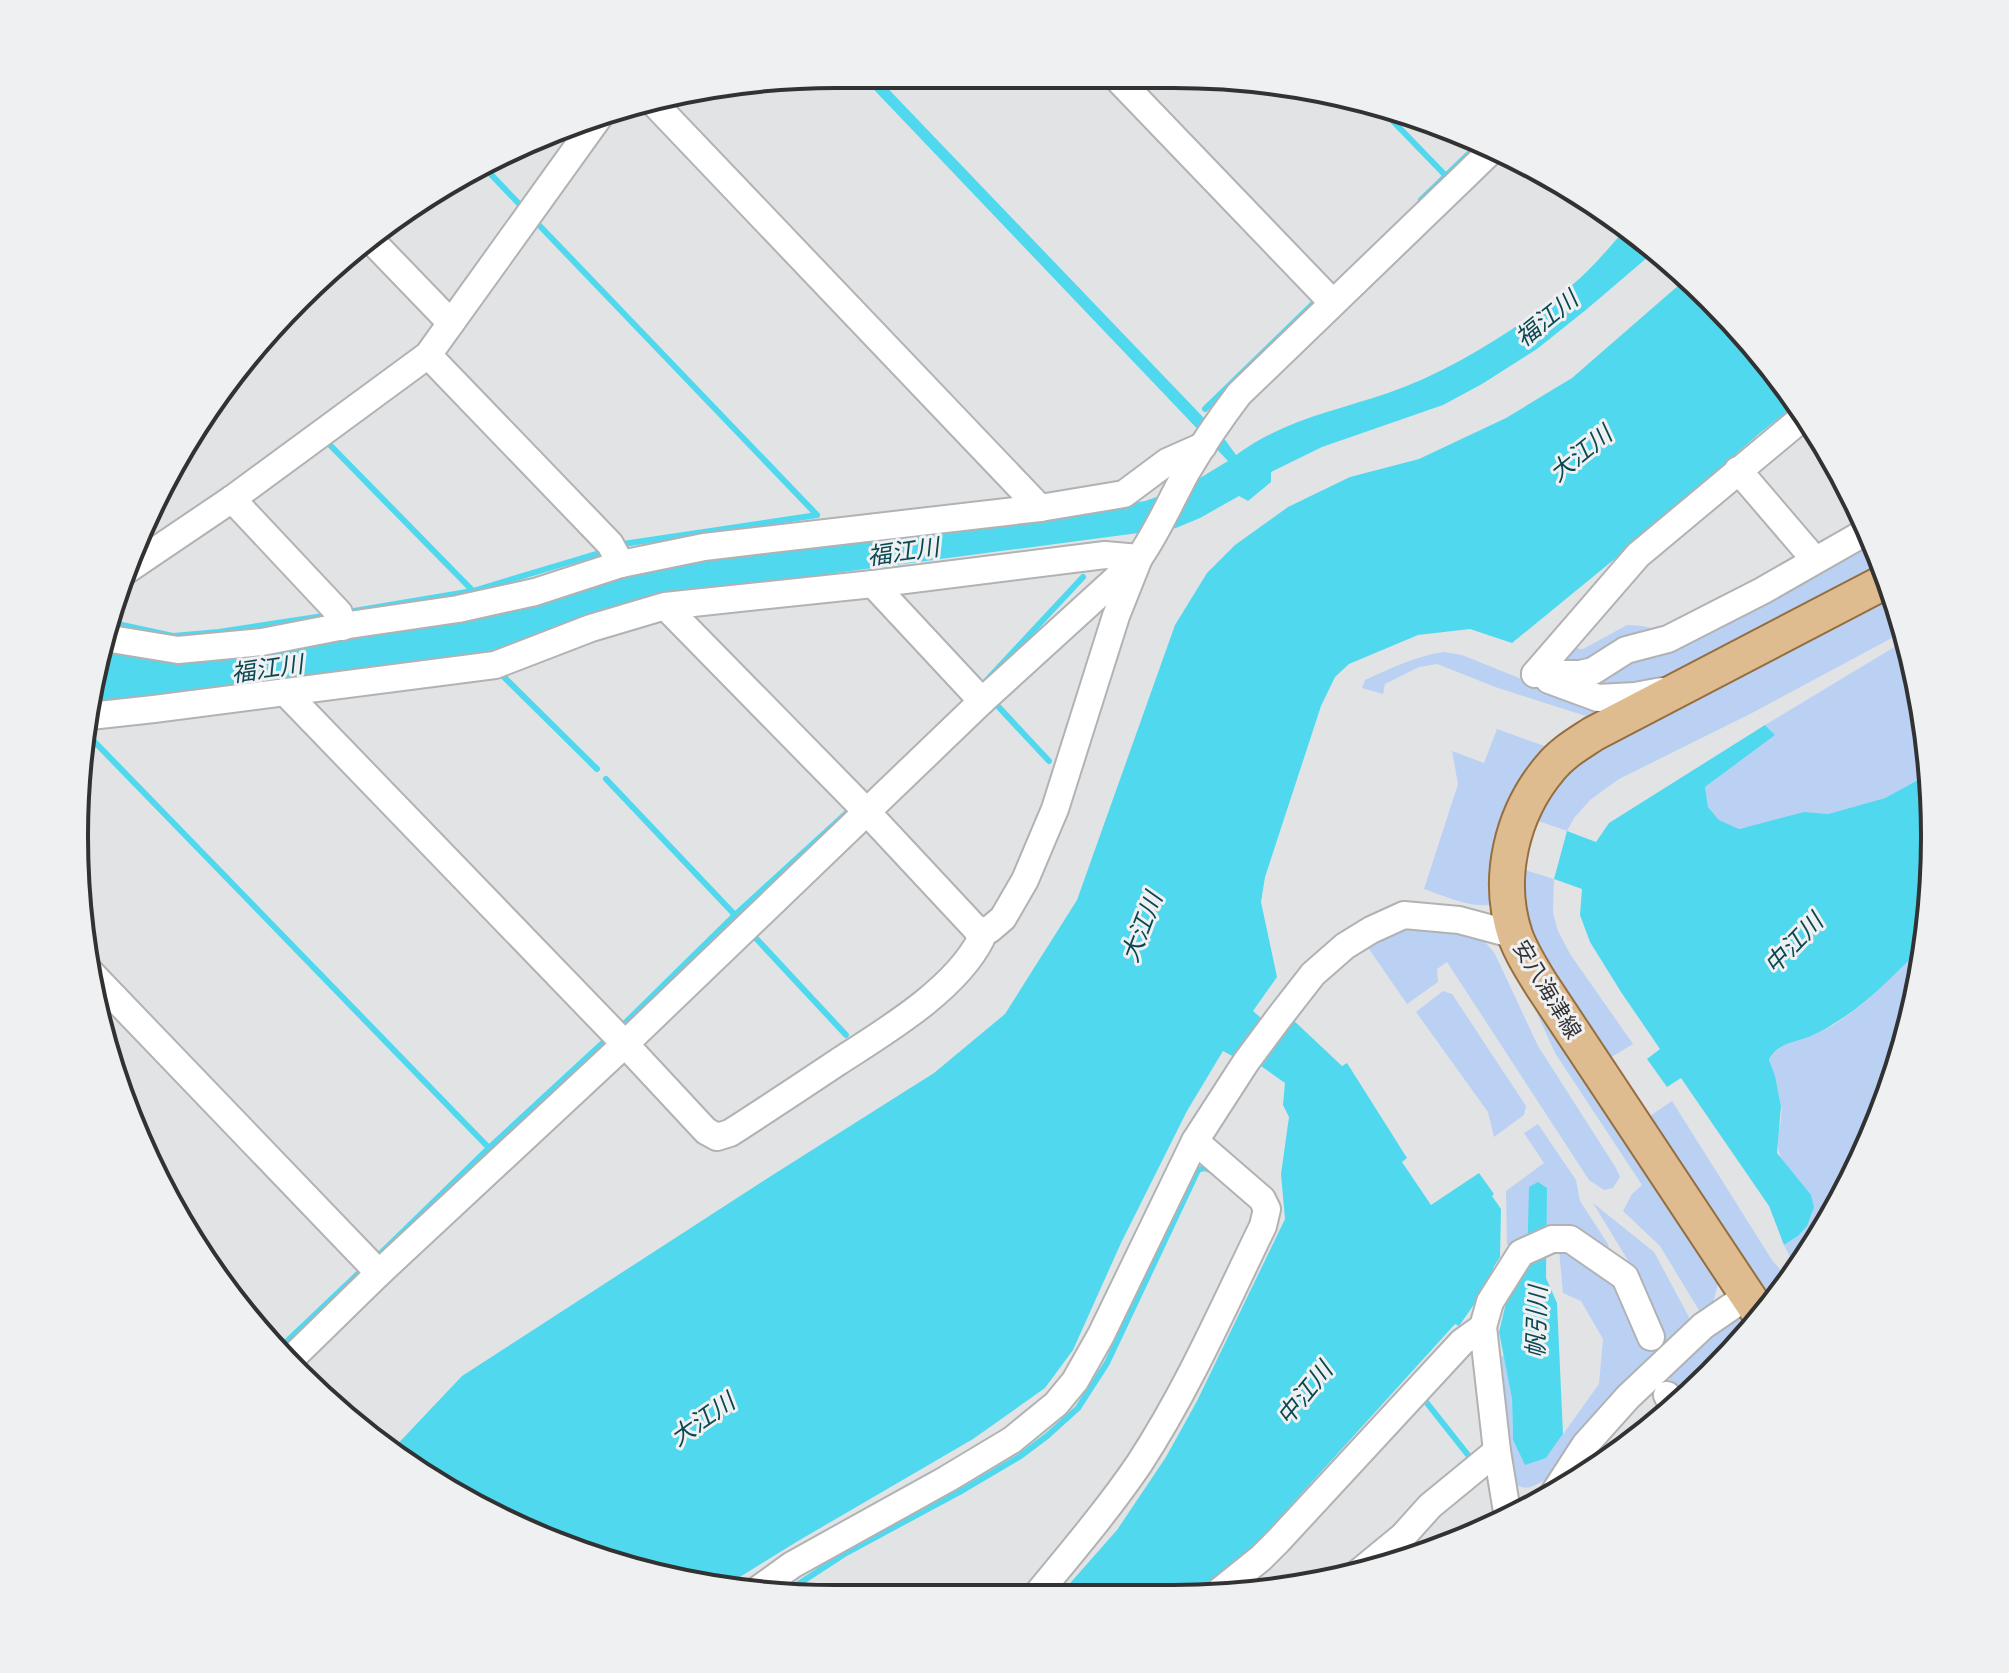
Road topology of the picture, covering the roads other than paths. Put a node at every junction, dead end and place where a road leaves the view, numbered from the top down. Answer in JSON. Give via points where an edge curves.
{"nodes":[{"id":1,"x":1126,"y":88,"type":"edge"},
{"id":2,"x":660,"y":110,"type":"edge"},
{"id":3,"x":589,"y":130,"type":"edge"},
{"id":4,"x":1485,"y":157,"type":"edge"},
{"id":5,"x":377,"y":246,"type":"edge"},
{"id":6,"x":1333,"y":303,"type":"junction"},
{"id":7,"x":451,"y":323,"type":"junction"},
{"id":8,"x":428,"y":355,"type":"junction"},
{"id":9,"x":1796,"y":423,"type":"edge"},
{"id":10,"x":1209,"y":437,"type":"junction"},
{"id":11,"x":1738,"y":470,"type":"junction"},
{"id":12,"x":232,"y":499,"type":"junction"},
{"id":13,"x":1040,"y":508,"type":"junction"},
{"id":14,"x":1858,"y":536,"type":"edge"},
{"id":15,"x":1144,"y":551,"type":"junction"},
{"id":16,"x":1815,"y":560,"type":"junction"},
{"id":17,"x":141,"y":561,"type":"edge"},
{"id":18,"x":621,"y":564,"type":"junction"},
{"id":19,"x":873,"y":584,"type":"junction"},
{"id":20,"x":1877,"y":586,"type":"edge"},
{"id":21,"x":665,"y":606,"type":"junction"},
{"id":22,"x":342,"y":627,"type":"junction"},
{"id":23,"x":115,"y":640,"type":"edge"},
{"id":24,"x":1535,"y":674,"type":"junction"},
{"id":25,"x":1685,"y":686,"type":"junction"},
{"id":26,"x":285,"y":692,"type":"junction"},
{"id":27,"x":977,"y":696,"type":"junction"},
{"id":28,"x":98,"y":715,"type":"edge"},
{"id":29,"x":866,"y":811,"type":"junction"},
{"id":30,"x":977,"y":930,"type":"junction"},
{"id":31,"x":1515,"y":935,"type":"junction"},
{"id":32,"x":103,"y":985,"type":"edge"},
{"id":33,"x":625,"y":1044,"type":"junction"},
{"id":34,"x":1195,"y":1141,"type":"junction"},
{"id":35,"x":379,"y":1273,"type":"junction"},
{"id":36,"x":1754,"y":1306,"type":"edge"},
{"id":37,"x":1483,"y":1327,"type":"junction"},
{"id":38,"x":1651,"y":1337,"type":"dead end"},
{"id":39,"x":296,"y":1354,"type":"edge"},
{"id":40,"x":1497,"y":1451,"type":"junction"},
{"id":41,"x":1568,"y":1472,"type":"edge"},
{"id":42,"x":1506,"y":1507,"type":"edge"},
{"id":43,"x":1380,"y":1555,"type":"edge"},
{"id":44,"x":769,"y":1581,"type":"edge"},
{"id":45,"x":1231,"y":1582,"type":"edge"},
{"id":46,"x":1045,"y":1585,"type":"edge"}],
"edges":[{"from":1,"to":6,"type":"street"},
{"from":2,"to":13,"type":"street"},
{"from":3,"to":7,"type":"street"},
{"from":4,"to":6,"type":"street"},
{"from":5,"to":7,"type":"street"},
{"from":6,"to":10,"type":"street","via":[[1239,394]]},
{"from":7,"to":8,"type":"street"},
{"from":8,"to":12,"type":"street"},
{"from":8,"to":18,"type":"street","via":[[610,544]]},
{"from":9,"to":11,"type":"street"},
{"from":10,"to":13,"type":"street","via":[[1124,494]]},
{"from":10,"to":15,"type":"street"},
{"from":11,"to":16,"type":"street"},
{"from":11,"to":24,"type":"street","via":[[1638,555]]},
{"from":12,"to":17,"type":"street"},
{"from":12,"to":22,"type":"street","via":[[339,613]]},
{"from":13,"to":18,"type":"street","via":[[704,547]]},
{"from":14,"to":16,"type":"street"},
{"from":15,"to":19,"type":"street"},
{"from":15,"to":27,"type":"street"},
{"from":15,"to":30,"type":"street","via":[[1116,616],[1055,809],[1025,880],[1003,918],[989,930]]},
{"from":16,"to":24,"type":"street","via":[[1668,639],[1626,650],[1593,671]]},
{"from":18,"to":22,"type":"street","via":[[535,592]]},
{"from":19,"to":21,"type":"street"},
{"from":19,"to":27,"type":"street"},
{"from":20,"to":25,"type":"main road","name":"安八海津線"},
{"from":21,"to":26,"type":"street","via":[[495,665]]},
{"from":21,"to":29,"type":"street"},
{"from":22,"to":23,"type":"street","via":[[178,650]]},
{"from":24,"to":25,"type":"street","via":[[1598,698]]},
{"from":25,"to":31,"type":"main road","name":"安八海津線","via":[[1570,749],[1536,787],[1509,853],[1506,877]]},
{"from":26,"to":28,"type":"street"},
{"from":26,"to":33,"type":"street"},
{"from":27,"to":29,"type":"street"},
{"from":29,"to":30,"type":"street"},
{"from":29,"to":33,"type":"street"},
{"from":30,"to":33,"type":"street","via":[[981,939],[972,957],[933,995],[730,1133],[717,1137],[706,1131]]},
{"from":31,"to":34,"type":"street","via":[[1459,920],[1404,915],[1345,946],[1313,974],[1278,1019]]},
{"from":31,"to":36,"type":"main road","name":"安八海津線","via":[[1541,984]]},
{"from":32,"to":35,"type":"street"},
{"from":33,"to":35,"type":"street"},
{"from":34,"to":44,"type":"street","via":[[1101,1335],[1056,1404],[1012,1440]]},
{"from":34,"to":46,"type":"street","via":[[1262,1199],[1267,1209],[1263,1226],[1185,1385],[1139,1463]]},
{"from":35,"to":39,"type":"street"},
{"from":36,"to":41,"type":"street","via":[[1703,1326],[1628,1397]]},
{"from":37,"to":38,"type":"street","via":[[1490,1302],[1521,1253],[1552,1239],[1570,1239],[1625,1277]]},
{"from":37,"to":40,"type":"street"},
{"from":37,"to":45,"type":"street","via":[[1462,1342],[1278,1541]]},
{"from":40,"to":42,"type":"street"},
{"from":40,"to":43,"type":"street"}]}
